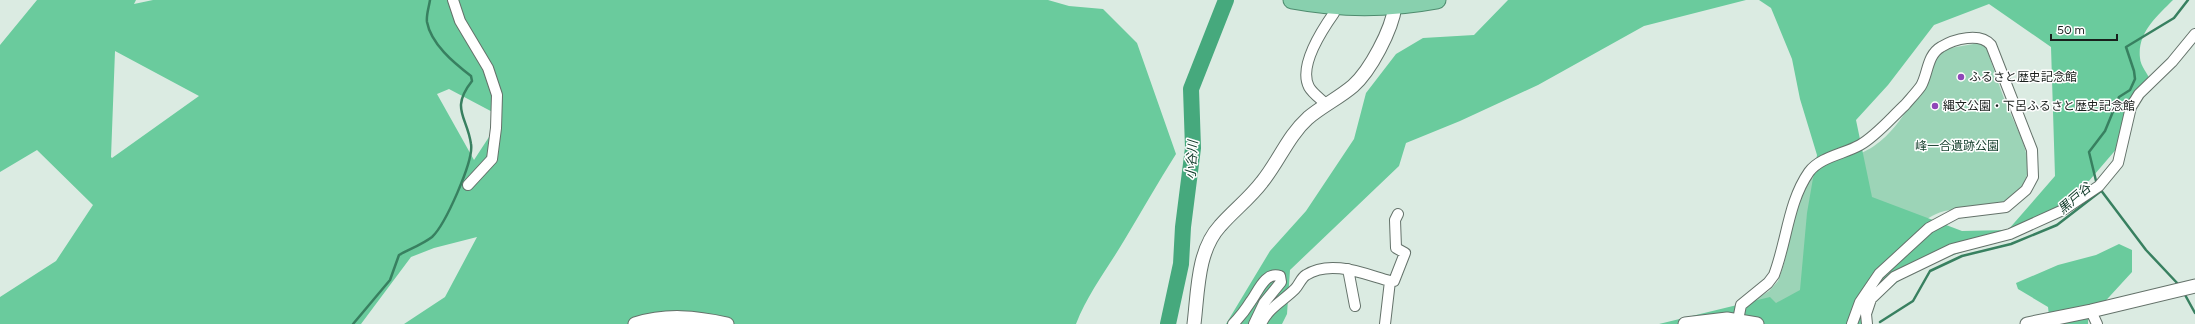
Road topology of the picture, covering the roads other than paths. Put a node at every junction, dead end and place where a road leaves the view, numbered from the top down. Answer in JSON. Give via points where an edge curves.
{"nodes":[{"id":1,"x":453,"y":0,"type":"edge"},
{"id":2,"x":1292,"y":0,"type":"edge"},
{"id":3,"x":1436,"y":0,"type":"edge"},
{"id":4,"x":1406,"y":4,"type":"edge"},
{"id":5,"x":1334,"y":13,"type":"dead end"},
{"id":6,"x":2195,"y":34,"type":"edge"},
{"id":7,"x":1327,"y":105,"type":"junction"},
{"id":8,"x":468,"y":185,"type":"dead end"},
{"id":9,"x":1398,"y":214,"type":"dead end"},
{"id":10,"x":1348,"y":269,"type":"junction"},
{"id":11,"x":1390,"y":281,"type":"junction"},
{"id":12,"x":2195,"y":286,"type":"edge"},
{"id":13,"x":1355,"y":306,"type":"dead end"},
{"id":14,"x":2091,"y":311,"type":"junction"},
{"id":15,"x":1738,"y":320,"type":"junction"},
{"id":16,"x":635,"y":324,"type":"edge"},
{"id":17,"x":727,"y":324,"type":"edge"},
{"id":18,"x":1194,"y":324,"type":"edge"},
{"id":19,"x":1233,"y":324,"type":"edge"},
{"id":20,"x":1254,"y":324,"type":"edge"},
{"id":21,"x":1260,"y":324,"type":"edge"},
{"id":22,"x":1385,"y":324,"type":"edge"},
{"id":23,"x":1685,"y":324,"type":"edge"},
{"id":24,"x":1757,"y":324,"type":"edge"},
{"id":25,"x":1852,"y":324,"type":"edge"},
{"id":26,"x":1867,"y":324,"type":"edge"},
{"id":27,"x":2027,"y":324,"type":"edge"},
{"id":28,"x":2097,"y":324,"type":"edge"}],
"edges":[{"from":1,"to":8,"type":"street","via":[[460,21],[488,68],[497,95],[492,159]]},
{"from":2,"to":4,"type":"highway","via":[[1351,7]]},
{"from":3,"to":4,"type":"highway"},
{"from":4,"to":7,"type":"street","via":[[1394,16],[1361,77]]},
{"from":5,"to":7,"type":"street","via":[[1319,33],[1306,81],[1310,89]]},
{"from":6,"to":26,"type":"street","via":[[2172,62],[2139,94],[2131,107],[2118,163],[2099,186],[2063,210],[2010,234],[1952,248],[1898,274],[1871,299],[1866,314]]},
{"from":7,"to":18,"type":"street","via":[[1308,118],[1297,130],[1262,182],[1211,237],[1204,251]]},
{"from":9,"to":11,"type":"street","via":[[1395,220],[1396,248],[1405,254],[1394,281]]},
{"from":10,"to":11,"type":"street"},
{"from":10,"to":13,"type":"street"},
{"from":10,"to":21,"type":"street","via":[[1321,269],[1305,276]]},
{"from":11,"to":22,"type":"street"},
{"from":12,"to":14,"type":"street"},
{"from":14,"to":27,"type":"street"},
{"from":14,"to":28,"type":"street"},
{"from":15,"to":23,"type":"street","via":[[1715,319]]},
{"from":15,"to":24,"type":"street"},
{"from":15,"to":25,"type":"street","via":[[1741,305],[1774,275],[1793,206],[1810,170],[1860,145],[1891,118],[1921,86],[1930,60],[1939,47],[1973,37],[1987,40],[2032,150],[2033,177],[2026,190],[2006,207],[1957,213],[1929,228],[1875,280],[1860,302]]},
{"from":16,"to":17,"type":"street","via":[[652,319],[679,317]]},
{"from":19,"to":20,"type":"street","via":[[1261,284],[1269,277],[1280,276],[1281,282],[1264,303]]}]}
